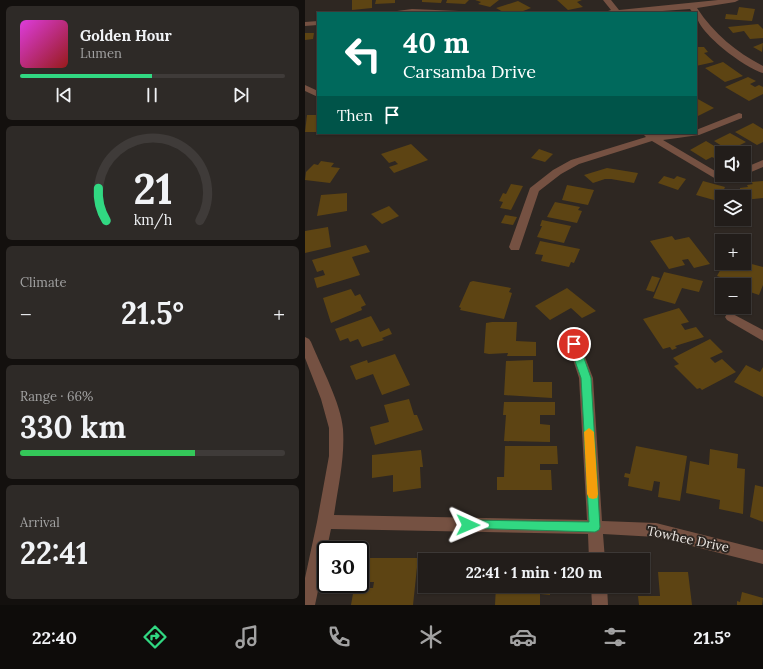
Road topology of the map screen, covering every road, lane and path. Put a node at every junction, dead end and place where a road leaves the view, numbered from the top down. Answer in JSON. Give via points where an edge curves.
{"nodes":[{"id":1,"x":607,"y":0,"type":"edge"},
{"id":2,"x":735,"y":0,"type":"edge"},
{"id":3,"x":692,"y":6,"type":"junction"},
{"id":4,"x":616,"y":11,"type":"junction"},
{"id":5,"x":404,"y":12,"type":"edge"},
{"id":6,"x":436,"y":12,"type":"edge"},
{"id":7,"x":611,"y":12,"type":"edge"},
{"id":8,"x":696,"y":12,"type":"edge"},
{"id":9,"x":697,"y":14,"type":"edge"},
{"id":10,"x":317,"y":23,"type":"edge"},
{"id":11,"x":305,"y":24,"type":"edge"},
{"id":12,"x":763,"y":70,"type":"edge"},
{"id":13,"x":305,"y":88,"type":"edge"},
{"id":14,"x":317,"y":94,"type":"edge"},
{"id":15,"x":739,"y":116,"type":"dead end"},
{"id":16,"x":697,"y":133,"type":"edge"},
{"id":17,"x":681,"y":134,"type":"edge"},
{"id":18,"x":650,"y":136,"type":"edge"},
{"id":19,"x":763,"y":163,"type":"edge"},
{"id":20,"x":751,"y":169,"type":"edge"},
{"id":21,"x":715,"y":174,"type":"edge"},
{"id":22,"x":515,"y":247,"type":"dead end"},
{"id":23,"x":731,"y":317,"type":"dead end"},
{"id":24,"x":763,"y":336,"type":"edge"},
{"id":25,"x":305,"y":342,"type":"edge"},
{"id":26,"x":574,"y":344,"type":"dead end"},
{"id":27,"x":325,"y":522,"type":"junction"},
{"id":28,"x":595,"y":527,"type":"junction"},
{"id":29,"x":597,"y":553,"type":"edge"},
{"id":30,"x":763,"y":557,"type":"edge"},
{"id":31,"x":599,"y":593,"type":"edge"},
{"id":32,"x":307,"y":605,"type":"edge"},
{"id":33,"x":600,"y":605,"type":"edge"}],
"edges":[{"from":1,"to":4,"type":"street"},
{"from":2,"to":3,"type":"street"},
{"from":3,"to":4,"type":"street"},
{"from":3,"to":8,"type":"street"},
{"from":4,"to":7,"type":"street"},
{"from":5,"to":6,"type":"street"},
{"from":9,"to":12,"type":"street","via":[[717,41]]},
{"from":10,"to":11,"type":"street"},
{"from":13,"to":14,"type":"street"},
{"from":15,"to":16,"type":"street"},
{"from":17,"to":18,"type":"street"},
{"from":18,"to":21,"type":"street"},
{"from":18,"to":22,"type":"street","via":[[575,162],[534,190]]},
{"from":19,"to":20,"type":"street"},
{"from":23,"to":24,"type":"street"},
{"from":25,"to":27,"type":"street","via":[[337,428],[337,456]]},
{"from":26,"to":28,"type":"street","via":[[586,378]]},
{"from":27,"to":28,"type":"street","name":"Towhee Drive"},
{"from":27,"to":32,"type":"street"},
{"from":28,"to":29,"type":"street"},
{"from":28,"to":30,"type":"street","name":"Towhee Drive","via":[[656,530]]},
{"from":31,"to":33,"type":"street"}]}
